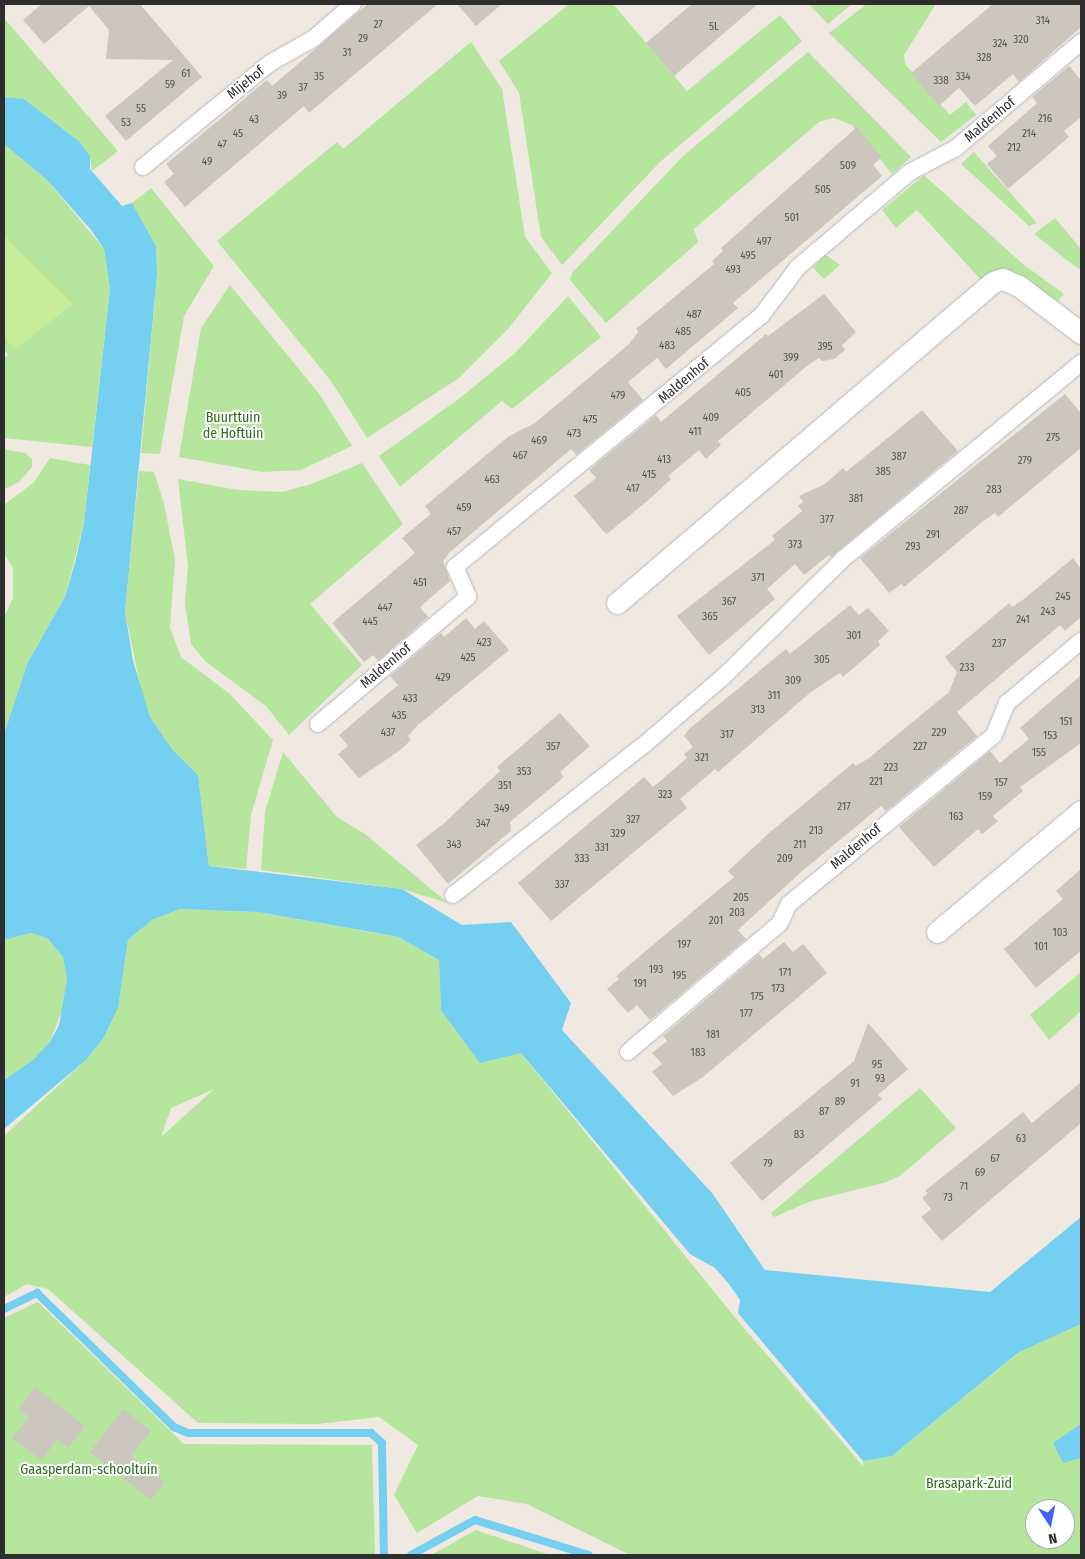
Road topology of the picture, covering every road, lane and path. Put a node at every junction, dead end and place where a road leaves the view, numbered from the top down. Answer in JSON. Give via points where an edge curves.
{"nodes":[{"id":1,"x":353,"y":4,"type":"edge"},
{"id":2,"x":1081,"y":42,"type":"edge"},
{"id":3,"x":143,"y":167,"type":"dead end"},
{"id":4,"x":1081,"y":334,"type":"edge"},
{"id":5,"x":1081,"y":363,"type":"edge"},
{"id":6,"x":617,"y":603,"type":"dead end"},
{"id":7,"x":1081,"y":641,"type":"edge"},
{"id":8,"x":318,"y":724,"type":"dead end"},
{"id":9,"x":1081,"y":811,"type":"edge"},
{"id":10,"x":453,"y":895,"type":"dead end"},
{"id":11,"x":937,"y":932,"type":"dead end"},
{"id":12,"x":628,"y":1052,"type":"dead end"}],
"edges":[{"from":1,"to":3,"type":"street","name":"Mijehof","via":[[313,39],[270,62]]},
{"from":2,"to":8,"type":"street","name":"Maldenhof","via":[[956,148],[910,172],[798,267],[761,316],[455,567],[468,597]]},
{"from":4,"to":6,"type":"street","via":[[1019,286],[1003,280],[994,282]]},
{"from":5,"to":10,"type":"street","via":[[843,559],[709,690]]},
{"from":7,"to":12,"type":"street","name":"Maldenhof","via":[[1007,703],[994,735],[789,904],[780,923]]},
{"from":9,"to":11,"type":"street"}]}
